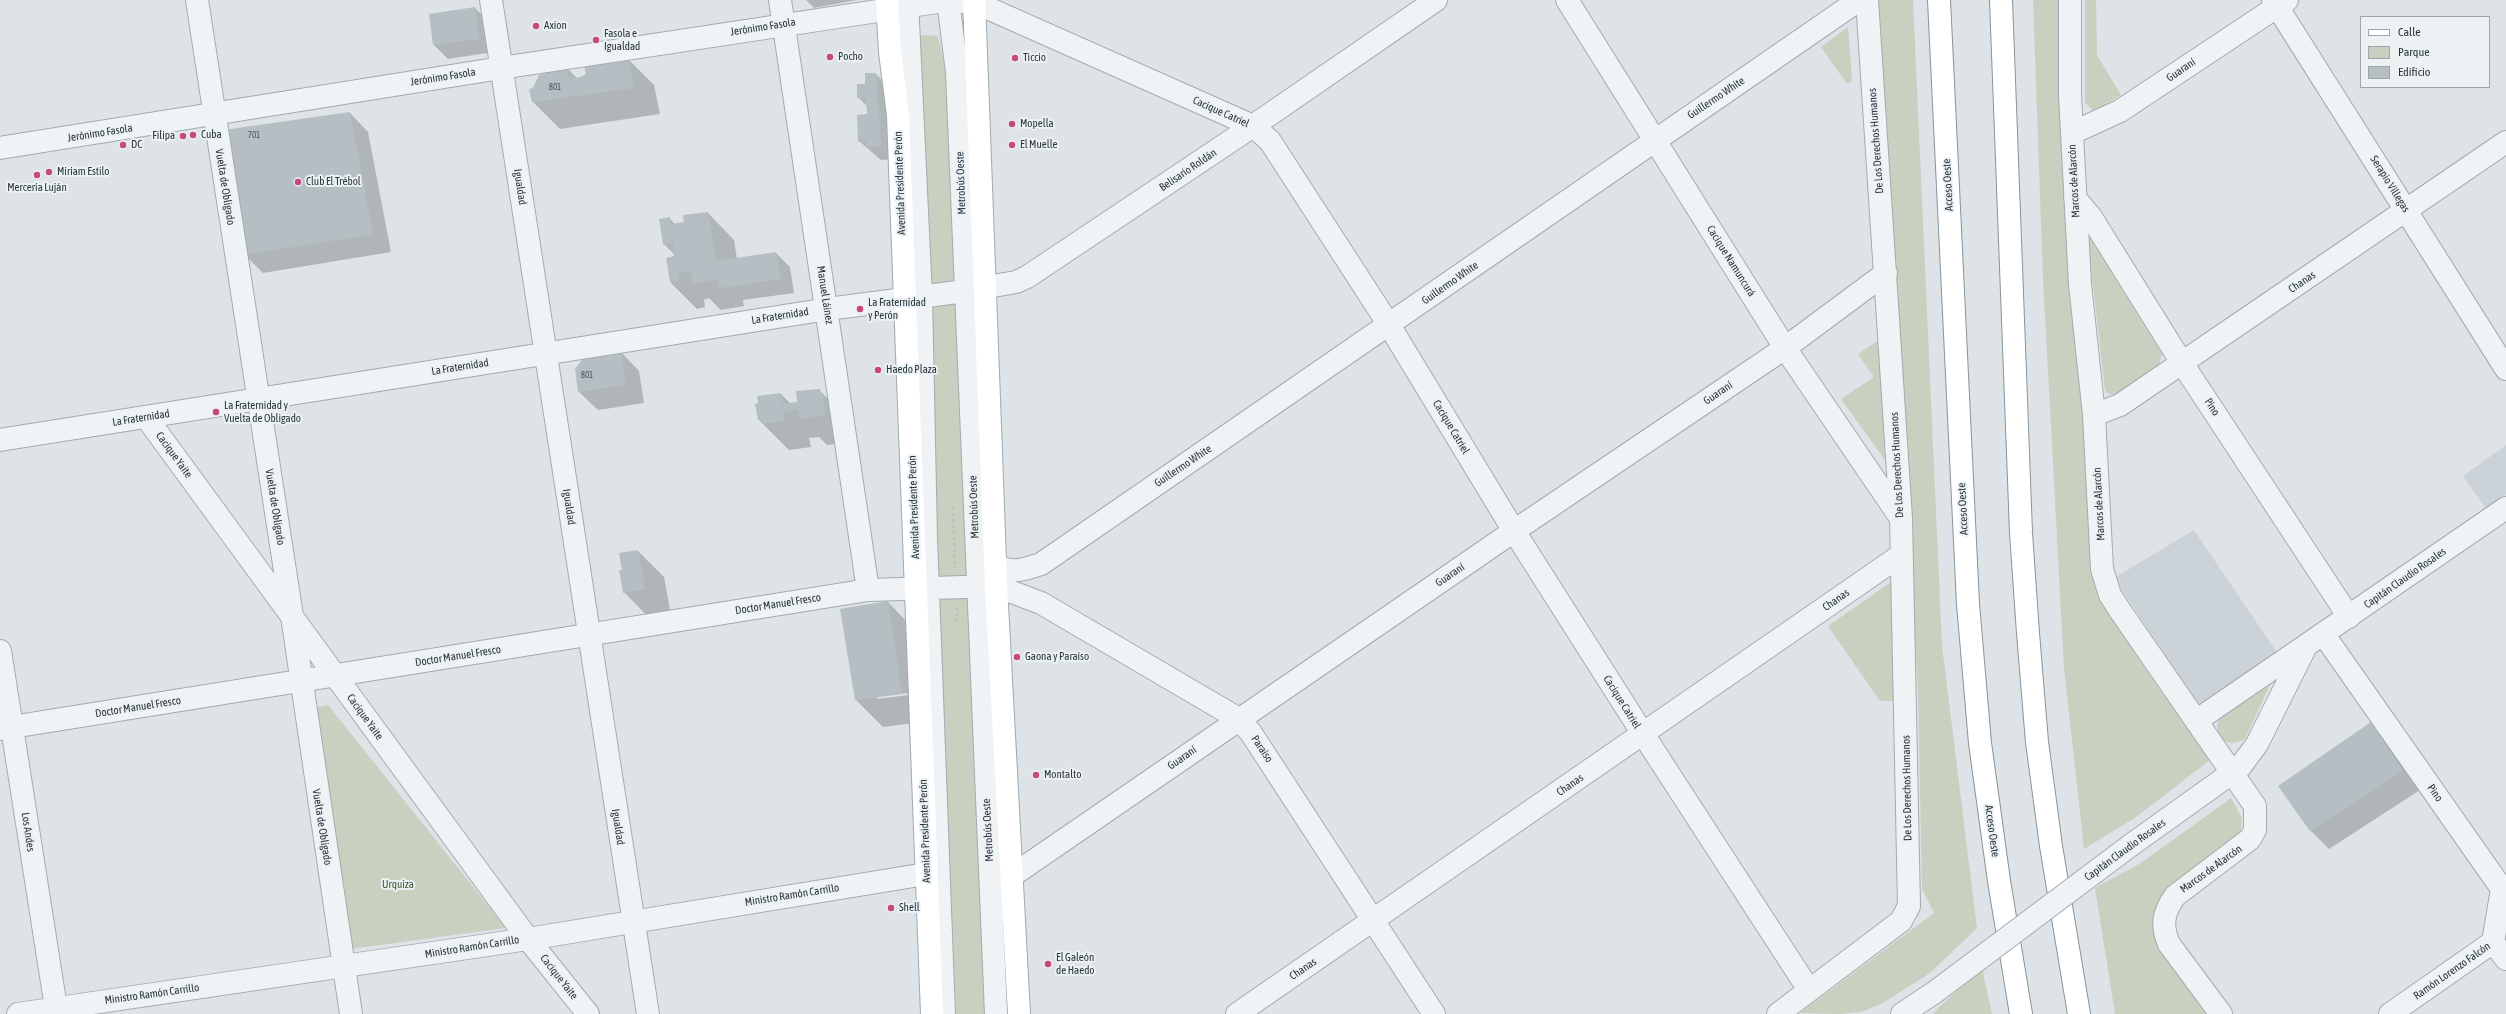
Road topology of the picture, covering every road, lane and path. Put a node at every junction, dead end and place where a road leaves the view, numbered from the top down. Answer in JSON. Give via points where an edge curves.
{"nodes":[{"id":1,"x":197,"y":0,"type":"edge"},
{"id":2,"x":491,"y":0,"type":"edge"},
{"id":3,"x":780,"y":0,"type":"edge"},
{"id":4,"x":1436,"y":0,"type":"edge"},
{"id":5,"x":1567,"y":0,"type":"edge"},
{"id":6,"x":1859,"y":0,"type":"edge"},
{"id":7,"x":1867,"y":0,"type":"edge"},
{"id":8,"x":1939,"y":0,"type":"edge"},
{"id":9,"x":2001,"y":0,"type":"edge"},
{"id":10,"x":2070,"y":0,"type":"edge"},
{"id":11,"x":948,"y":1,"type":"edge"},
{"id":12,"x":975,"y":1,"type":"edge"},
{"id":13,"x":2279,"y":2,"type":"edge"},
{"id":14,"x":897,"y":4,"type":"edge"},
{"id":15,"x":784,"y":24,"type":"junction"},
{"id":16,"x":502,"y":68,"type":"junction"},
{"id":17,"x":214,"y":114,"type":"junction"},
{"id":18,"x":1253,"y":126,"type":"junction"},
{"id":19,"x":2072,"y":133,"type":"junction"},
{"id":20,"x":1654,"y":140,"type":"junction"},
{"id":21,"x":2506,"y":142,"type":"edge"},
{"id":22,"x":0,"y":148,"type":"edge"},
{"id":23,"x":2075,"y":198,"type":"junction"},
{"id":24,"x":2407,"y":211,"type":"junction"},
{"id":25,"x":1886,"y":273,"type":"junction"},
{"id":26,"x":975,"y":289,"type":"junction"},
{"id":27,"x":913,"y":297,"type":"junction"},
{"id":28,"x":828,"y":309,"type":"junction"},
{"id":29,"x":1389,"y":325,"type":"junction"},
{"id":30,"x":1785,"y":348,"type":"junction"},
{"id":31,"x":546,"y":353,"type":"junction"},
{"id":32,"x":2182,"y":362,"type":"junction"},
{"id":33,"x":2506,"y":370,"type":"edge"},
{"id":34,"x":258,"y":400,"type":"junction"},
{"id":35,"x":2094,"y":414,"type":"junction"},
{"id":36,"x":146,"y":417,"type":"junction"},
{"id":37,"x":0,"y":440,"type":"edge"},
{"id":38,"x":2506,"y":508,"type":"edge"},
{"id":39,"x":1901,"y":518,"type":"junction"},
{"id":40,"x":1514,"y":531,"type":"junction"},
{"id":41,"x":1901,"y":554,"type":"junction"},
{"id":42,"x":1041,"y":564,"type":"junction"},
{"id":43,"x":995,"y":565,"type":"junction"},
{"id":44,"x":986,"y":586,"type":"junction"},
{"id":45,"x":922,"y":588,"type":"junction"},
{"id":46,"x":868,"y":590,"type":"junction"},
{"id":47,"x":1041,"y":603,"type":"junction"},
{"id":48,"x":292,"y":616,"type":"junction"},
{"id":49,"x":2348,"y":617,"type":"junction"},
{"id":50,"x":2324,"y":634,"type":"junction"},
{"id":51,"x":589,"y":635,"type":"junction"},
{"id":52,"x":2304,"y":649,"type":"junction"},
{"id":53,"x":0,"y":651,"type":"edge"},
{"id":54,"x":334,"y":676,"type":"junction"},
{"id":55,"x":300,"y":681,"type":"junction"},
{"id":56,"x":1239,"y":719,"type":"junction"},
{"id":57,"x":2196,"y":721,"type":"junction"},
{"id":58,"x":6,"y":728,"type":"edge"},
{"id":59,"x":1643,"y":734,"type":"junction"},
{"id":60,"x":2233,"y":773,"type":"junction"},
{"id":61,"x":926,"y":874,"type":"junction"},
{"id":62,"x":1013,"y":875,"type":"junction"},
{"id":63,"x":2504,"y":888,"type":"edge"},
{"id":64,"x":1375,"y":920,"type":"junction"},
{"id":65,"x":633,"y":921,"type":"junction"},
{"id":66,"x":528,"y":938,"type":"junction"},
{"id":67,"x":2493,"y":942,"type":"junction"},
{"id":68,"x":2506,"y":959,"type":"edge"},
{"id":69,"x":343,"y":967,"type":"junction"},
{"id":70,"x":1809,"y":990,"type":"junction"},
{"id":71,"x":56,"y":1011,"type":"edge"},
{"id":72,"x":18,"y":1014,"type":"edge"},
{"id":73,"x":351,"y":1014,"type":"edge"},
{"id":74,"x":588,"y":1014,"type":"edge"},
{"id":75,"x":648,"y":1014,"type":"edge"},
{"id":76,"x":932,"y":1014,"type":"edge"},
{"id":77,"x":944,"y":1014,"type":"edge"},
{"id":78,"x":996,"y":1014,"type":"edge"},
{"id":79,"x":1019,"y":1014,"type":"edge"},
{"id":80,"x":1237,"y":1014,"type":"edge"},
{"id":81,"x":1434,"y":1014,"type":"edge"},
{"id":82,"x":1778,"y":1014,"type":"edge"},
{"id":83,"x":1902,"y":1014,"type":"edge"},
{"id":84,"x":2021,"y":1014,"type":"edge"},
{"id":85,"x":2079,"y":1014,"type":"edge"},
{"id":86,"x":2221,"y":1014,"type":"edge"},
{"id":87,"x":2390,"y":1014,"type":"edge"}],
"edges":[{"from":1,"to":17,"type":"street","name":"Vuelta de Obligado"},
{"from":2,"to":16,"type":"street","name":"Igualdad"},
{"from":3,"to":15,"type":"street","name":"Manuel Láinez"},
{"from":4,"to":18,"type":"street","name":"Belisario Roldán"},
{"from":5,"to":20,"type":"street","name":"Cacique Namuncurá"},
{"from":6,"to":20,"type":"street","name":"Guillermo White"},
{"from":7,"to":25,"type":"street","name":"De Los Derechos Humanos"},
{"from":8,"to":84,"type":"main road","name":"Acceso Oeste","via":[[1969,611],[1980,743]]},
{"from":9,"to":85,"type":"main road","via":[[2021,533],[2028,633],[2037,742],[2051,846]]},
{"from":10,"to":19,"type":"street","name":"Marcos de Alarcón"},
{"from":11,"to":12,"type":"street","name":"Jerónimo Fasola"},
{"from":11,"to":14,"type":"street","name":"Jerónimo Fasola"},
{"from":11,"to":26,"type":"street","name":"Metrobús Oeste","via":[[957,73]]},
{"from":12,"to":18,"type":"street","name":"Cacique Catriel"},
{"from":12,"to":26,"type":"main road"},
{"from":13,"to":19,"type":"street","name":"Guaraní","via":[[2120,111]]},
{"from":13,"to":24,"type":"street","name":"Serapio Villegas"},
{"from":14,"to":15,"type":"street","name":"Jerónimo Fasola"},
{"from":14,"to":27,"type":"main road","name":"Avenida Presidente Perón","via":[[898,115]]},
{"from":15,"to":16,"type":"street","name":"Jerónimo Fasola"},
{"from":15,"to":28,"type":"street","name":"Manuel Láinez"},
{"from":16,"to":17,"type":"street","name":"Jerónimo Fasola"},
{"from":16,"to":31,"type":"street","name":"Igualdad"},
{"from":17,"to":22,"type":"street","name":"Jerónimo Fasola"},
{"from":17,"to":34,"type":"street","name":"Vuelta de Obligado"},
{"from":18,"to":26,"type":"street","name":"Belisario Roldán","via":[[1027,277],[1016,282]]},
{"from":18,"to":29,"type":"street","name":"Cacique Catriel","via":[[1270,141]]},
{"from":19,"to":23,"type":"street","name":"Marcos de Alarcón"},
{"from":20,"to":29,"type":"street","name":"Guillermo White"},
{"from":20,"to":30,"type":"street","name":"Cacique Namuncurá"},
{"from":21,"to":24,"type":"street","name":"Chanas"},
{"from":23,"to":32,"type":"street","name":"Pino","via":[[2092,217]]},
{"from":23,"to":35,"type":"street","name":"Marcos de Alarcón","via":[[2080,284]]},
{"from":24,"to":32,"type":"street","name":"Chanas"},
{"from":24,"to":33,"type":"street","name":"Serapio Villegas"},
{"from":25,"to":30,"type":"street","name":"Guaraní"},
{"from":25,"to":39,"type":"street","name":"De Los Derechos Humanos"},
{"from":26,"to":27,"type":"street","name":"Belisario Roldán"},
{"from":26,"to":43,"type":"main road"},
{"from":26,"to":44,"type":"street","name":"Metrobús Oeste"},
{"from":27,"to":28,"type":"street","name":"La Fraternidad"},
{"from":27,"to":45,"type":"main road","name":"Avenida Presidente Perón"},
{"from":28,"to":31,"type":"street","name":"La Fraternidad"},
{"from":28,"to":46,"type":"street","name":"Manuel Láinez"},
{"from":29,"to":40,"type":"street","name":"Cacique Catriel"},
{"from":29,"to":42,"type":"street","name":"Guillermo White"},
{"from":30,"to":39,"type":"street","name":"Cacique Namuncurá"},
{"from":30,"to":40,"type":"street","name":"Guaraní"},
{"from":31,"to":34,"type":"street","name":"La Fraternidad"},
{"from":31,"to":51,"type":"street","name":"Igualdad"},
{"from":32,"to":35,"type":"street","name":"Chanas","via":[[2120,405]]},
{"from":32,"to":49,"type":"street","name":"Pino"},
{"from":34,"to":36,"type":"street","name":"La Fraternidad"},
{"from":34,"to":48,"type":"street","name":"Vuelta de Obligado"},
{"from":35,"to":57,"type":"street","name":"Marcos de Alarcón","via":[[2102,568],[2105,581],[2121,612]]},
{"from":36,"to":37,"type":"street","name":"La Fraternidad"},
{"from":36,"to":48,"type":"street","name":"Cacique Yaite"},
{"from":38,"to":49,"type":"street","name":"Capitán Claudio Rosales"},
{"from":39,"to":41,"type":"street","name":"De Los Derechos Humanos"},
{"from":40,"to":56,"type":"street","name":"Guaraní"},
{"from":40,"to":59,"type":"street","name":"Cacique Catriel"},
{"from":41,"to":59,"type":"street","name":"Chanas"},
{"from":41,"to":70,"type":"street","name":"De Los Derechos Humanos","via":[[1910,895],[1905,914],[1895,925]]},
{"from":42,"to":43,"type":"street","name":"Guillermo White","via":[[1017,571],[1006,571]]},
{"from":42,"to":47,"type":"street","via":[[1036,574]]},
{"from":43,"to":44,"type":"main road"},
{"from":44,"to":45,"type":"street","name":"Doctor Manuel Fresco"},
{"from":44,"to":47,"type":"street","name":"Paraíso"},
{"from":44,"to":62,"type":"main road"},
{"from":44,"to":78,"type":"street","name":"Metrobús Oeste"},
{"from":45,"to":46,"type":"street","name":"Doctor Manuel Fresco"},
{"from":45,"to":61,"type":"main road","name":"Avenida Presidente Perón"},
{"from":45,"to":77,"type":"street"},
{"from":46,"to":51,"type":"street","name":"Doctor Manuel Fresco"},
{"from":47,"to":56,"type":"street","name":"Paraíso"},
{"from":48,"to":54,"type":"street","name":"Cacique Yaite"},
{"from":48,"to":55,"type":"street","name":"Vuelta de Obligado"},
{"from":49,"to":50,"type":"street","name":"Capitán Claudio Rosales"},
{"from":50,"to":52,"type":"street","name":"Capitán Claudio Rosales"},
{"from":50,"to":63,"type":"street","name":"Pino"},
{"from":51,"to":54,"type":"street","name":"Doctor Manuel Fresco"},
{"from":51,"to":65,"type":"street","name":"Igualdad"},
{"from":52,"to":57,"type":"street","name":"Capitán Claudio Rosales"},
{"from":52,"to":60,"type":"street","name":"Capitán Claudio Rosales","via":[[2257,744]]},
{"from":53,"to":58,"type":"street","name":"Los Andes"},
{"from":54,"to":55,"type":"street","name":"Doctor Manuel Fresco"},
{"from":54,"to":66,"type":"street","name":"Cacique Yaite"},
{"from":55,"to":58,"type":"street","name":"Doctor Manuel Fresco"},
{"from":55,"to":69,"type":"street","name":"Vuelta de Obligado"},
{"from":56,"to":62,"type":"street","name":"Guaraní"},
{"from":56,"to":64,"type":"street","name":"Paraíso","via":[[1251,733]]},
{"from":57,"to":60,"type":"street","name":"Marcos de Alarcón"},
{"from":58,"to":71,"type":"street","name":"Los Andes"},
{"from":59,"to":64,"type":"street","name":"Chanas"},
{"from":59,"to":70,"type":"street","name":"Cacique Catriel"},
{"from":60,"to":83,"type":"street","name":"Capitán Claudio Rosales","bridge":true},
{"from":60,"to":86,"type":"street","name":"Marcos de Alarcón","via":[[2255,806],[2255,830],[2243,846],[2174,896],[2166,908],[2163,920],[2169,944]]},
{"from":61,"to":65,"type":"street","name":"Ministro Ramón Carrillo"},
{"from":61,"to":76,"type":"main road","name":"Avenida Presidente Perón"},
{"from":62,"to":79,"type":"main road"},
{"from":63,"to":67,"type":"street","name":"Pino"},
{"from":64,"to":80,"type":"street","name":"Chanas"},
{"from":64,"to":81,"type":"street","name":"Paraíso"},
{"from":65,"to":66,"type":"street","name":"Ministro Ramón Carrillo"},
{"from":65,"to":75,"type":"street","name":"Igualdad"},
{"from":66,"to":69,"type":"street","name":"Ministro Ramón Carrillo"},
{"from":66,"to":74,"type":"street","name":"Cacique Yaite"},
{"from":67,"to":68,"type":"street"},
{"from":67,"to":87,"type":"street","name":"Ramón Lorenzo Falcón"},
{"from":69,"to":71,"type":"street","name":"Ministro Ramón Carrillo"},
{"from":69,"to":73,"type":"street","name":"Vuelta de Obligado"},
{"from":70,"to":82,"type":"street"},
{"from":71,"to":72,"type":"street","name":"Ministro Ramón Carrillo"}]}
